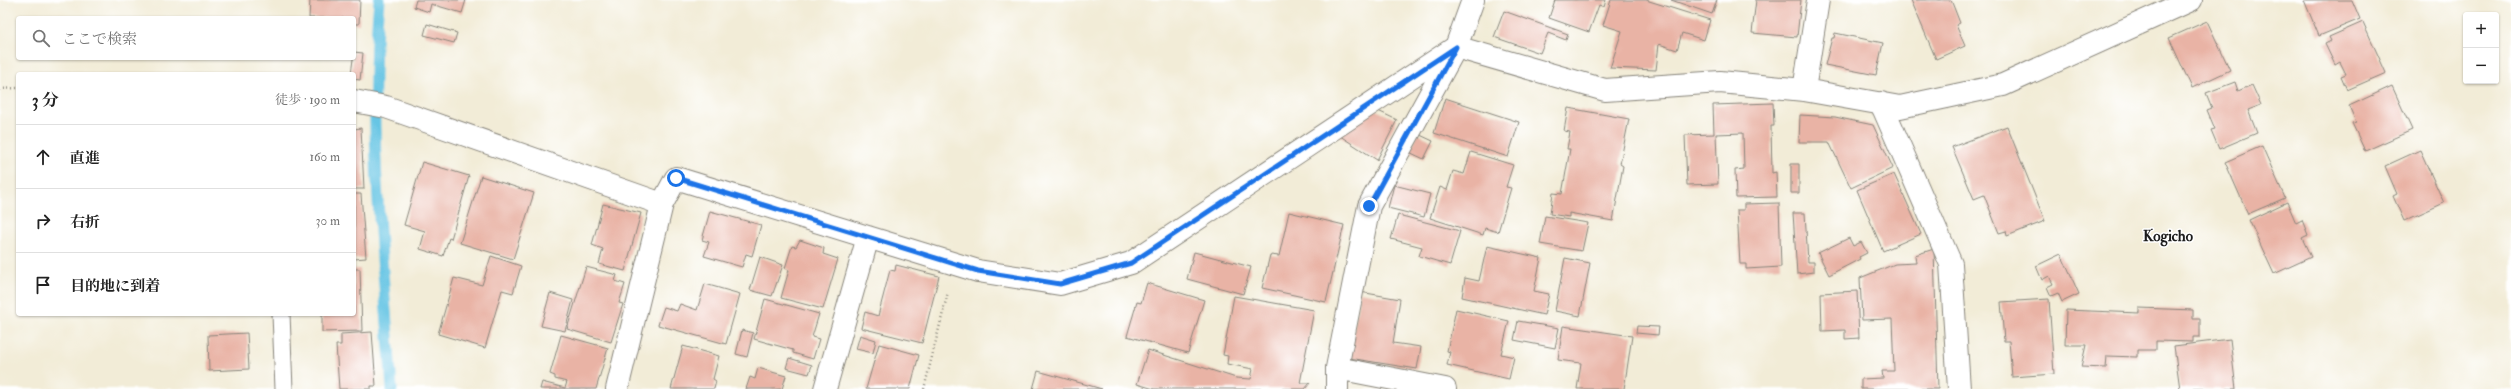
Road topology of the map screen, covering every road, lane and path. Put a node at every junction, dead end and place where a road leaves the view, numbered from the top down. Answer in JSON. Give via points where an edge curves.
{"nodes":[{"id":1,"x":1473,"y":0,"type":"edge"},
{"id":2,"x":1818,"y":0,"type":"edge"},
{"id":3,"x":2191,"y":0,"type":"edge"},
{"id":4,"x":1456,"y":47,"type":"junction"},
{"id":5,"x":16,"y":88,"type":"edge"},
{"id":6,"x":0,"y":89,"type":"edge"},
{"id":7,"x":1804,"y":90,"type":"junction"},
{"id":8,"x":358,"y":101,"type":"edge"},
{"id":9,"x":1881,"y":103,"type":"junction"},
{"id":10,"x":662,"y":204,"type":"junction"},
{"id":11,"x":868,"y":237,"type":"junction"},
{"id":12,"x":956,"y":264,"type":"junction"},
{"id":13,"x":281,"y":316,"type":"edge"},
{"id":14,"x":1334,"y":381,"type":"edge"},
{"id":15,"x":284,"y":389,"type":"edge"},
{"id":16,"x":617,"y":389,"type":"edge"},
{"id":17,"x":825,"y":389,"type":"edge"},
{"id":18,"x":924,"y":389,"type":"edge"},
{"id":19,"x":1445,"y":389,"type":"edge"},
{"id":20,"x":1959,"y":389,"type":"edge"}],
"edges":[{"from":1,"to":4,"type":"street"},
{"from":2,"to":7,"type":"street"},
{"from":3,"to":9,"type":"street","via":[[2003,85],[1900,106]]},
{"from":4,"to":7,"type":"street","via":[[1605,90],[1720,82]]},
{"from":4,"to":12,"type":"street","via":[[1131,263],[1060,284],[978,271]]},
{"from":4,"to":14,"type":"street","via":[[1369,206]]},
{"from":5,"to":6,"type":"path"},
{"from":7,"to":9,"type":"street"},
{"from":8,"to":10,"type":"street","via":[[386,107]]},
{"from":9,"to":20,"type":"street","via":[[1951,264]]},
{"from":10,"to":11,"type":"street","via":[[676,178]]},
{"from":10,"to":16,"type":"street"},
{"from":11,"to":12,"type":"street"},
{"from":11,"to":17,"type":"street"},
{"from":12,"to":18,"type":"path"},
{"from":13,"to":15,"type":"lane"},
{"from":14,"to":19,"type":"street"}]}
